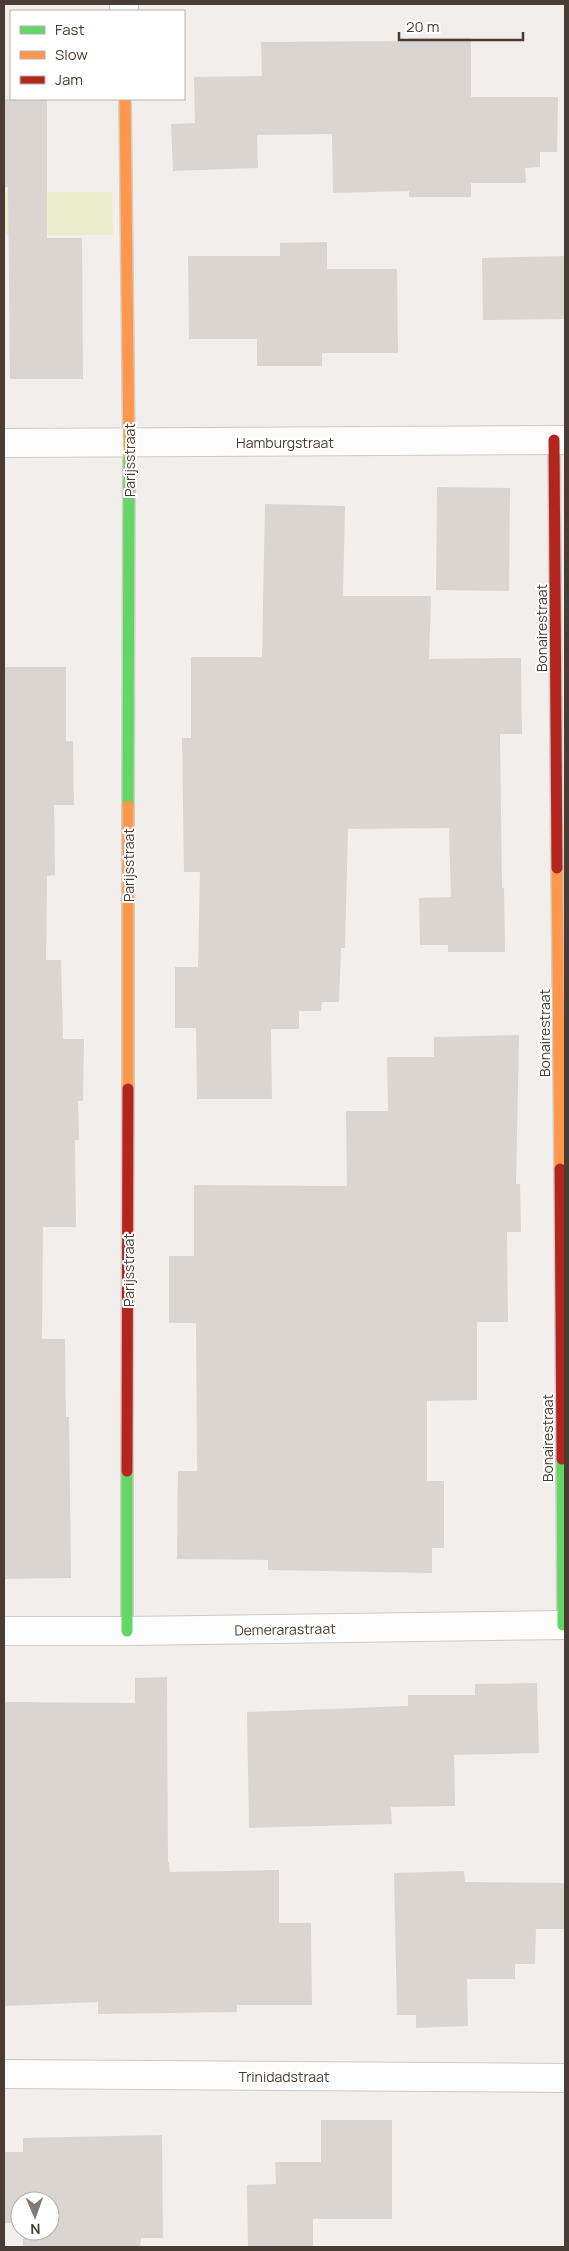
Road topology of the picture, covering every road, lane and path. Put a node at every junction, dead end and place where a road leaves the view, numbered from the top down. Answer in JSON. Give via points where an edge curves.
{"nodes":[{"id":1,"x":125,"y":100,"type":"edge"},
{"id":2,"x":560,"y":440,"type":"edge"},
{"id":3,"x":129,"y":443,"type":"junction"},
{"id":4,"x":4,"y":444,"type":"edge"},
{"id":5,"x":564,"y":1625,"type":"edge"},
{"id":6,"x":4,"y":1631,"type":"edge"},
{"id":7,"x":127,"y":1631,"type":"junction"},
{"id":8,"x":4,"y":2074,"type":"edge"},
{"id":9,"x":565,"y":2078,"type":"edge"}],
"edges":[{"from":1,"to":3,"type":"street","name":"Parijsstraat"},
{"from":2,"to":3,"type":"street","name":"Hamburgstraat"},
{"from":2,"to":5,"type":"street","name":"Bonairestraat"},
{"from":3,"to":4,"type":"street","name":"Hamburgstraat"},
{"from":3,"to":7,"type":"street","name":"Parijsstraat"},
{"from":5,"to":7,"type":"street","name":"Demerarastraat"},
{"from":6,"to":7,"type":"street","name":"Demerarastraat"},
{"from":8,"to":9,"type":"street","name":"Trinidadstraat"}]}
